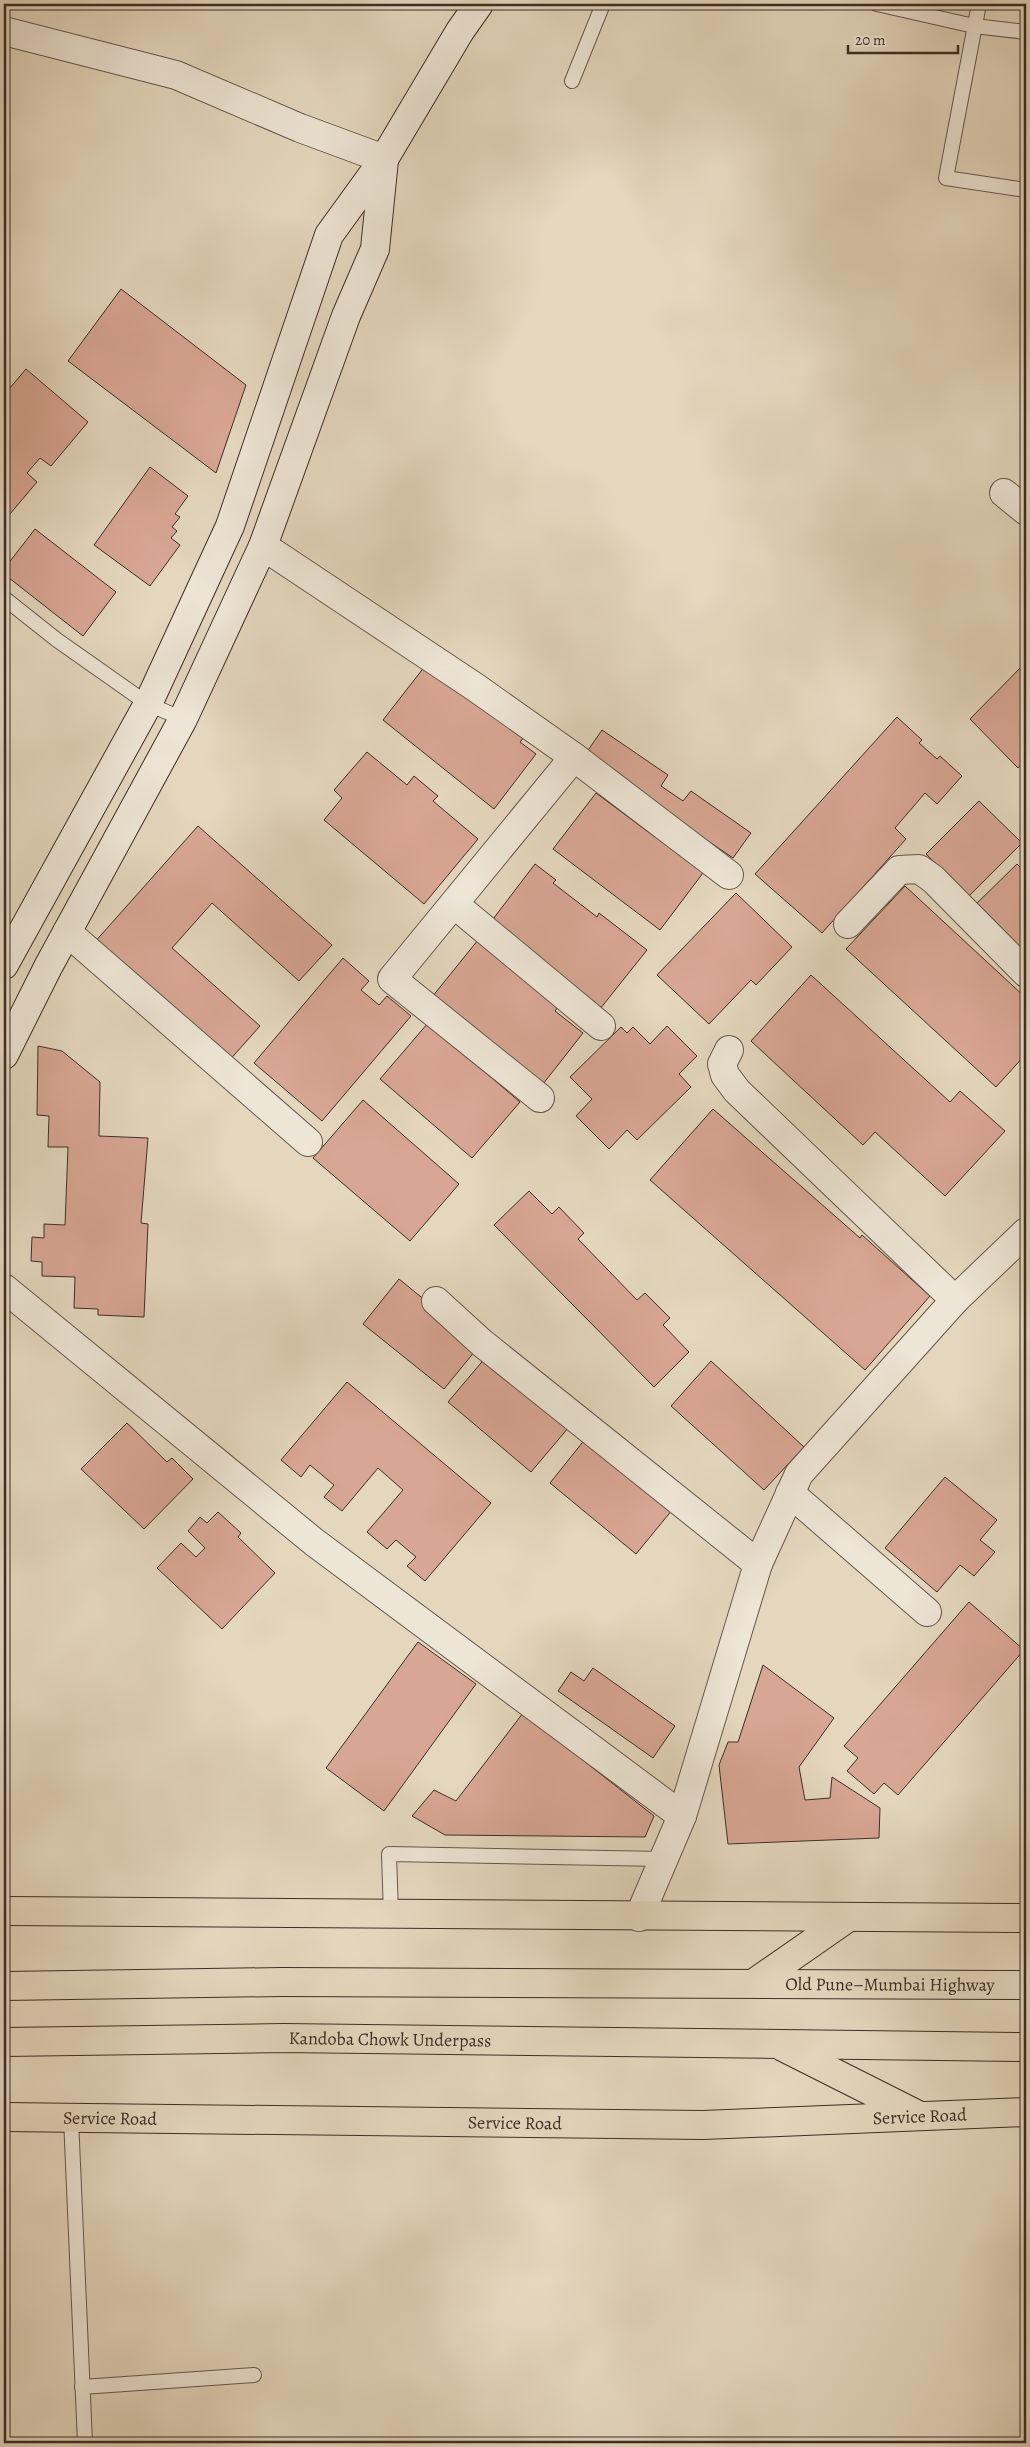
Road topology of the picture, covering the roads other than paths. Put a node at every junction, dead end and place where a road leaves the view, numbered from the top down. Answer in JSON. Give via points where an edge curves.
{"nodes":[{"id":1,"x":478,"y":4,"type":"edge"},
{"id":2,"x":603,"y":4,"type":"edge"},
{"id":3,"x":878,"y":4,"type":"edge"},
{"id":4,"x":979,"y":4,"type":"edge"},
{"id":5,"x":974,"y":26,"type":"junction"},
{"id":6,"x":4,"y":31,"type":"edge"},
{"id":7,"x":1026,"y":32,"type":"edge"},
{"id":8,"x":572,"y":81,"type":"dead end"},
{"id":9,"x":384,"y":158,"type":"junction"},
{"id":10,"x":1026,"y":190,"type":"edge"},
{"id":11,"x":1004,"y":493,"type":"dead end"},
{"id":12,"x":1026,"y":511,"type":"edge"},
{"id":13,"x":263,"y":546,"type":"junction"},
{"id":14,"x":4,"y":598,"type":"edge"},
{"id":15,"x":148,"y":704,"type":"junction"},
{"id":16,"x":183,"y":719,"type":"junction"},
{"id":17,"x":574,"y":757,"type":"junction"},
{"id":18,"x":729,"y":875,"type":"dead end"},
{"id":19,"x":454,"y":904,"type":"junction"},
{"id":20,"x":848,"y":924,"type":"dead end"},
{"id":21,"x":67,"y":932,"type":"junction"},
{"id":22,"x":4,"y":965,"type":"edge"},
{"id":23,"x":1026,"y":972,"type":"edge"},
{"id":24,"x":601,"y":1026,"type":"dead end"},
{"id":25,"x":729,"y":1050,"type":"dead end"},
{"id":26,"x":4,"y":1055,"type":"edge"},
{"id":27,"x":540,"y":1098,"type":"dead end"},
{"id":28,"x":308,"y":1142,"type":"dead end"},
{"id":29,"x":1026,"y":1232,"type":"edge"},
{"id":30,"x":4,"y":1288,"type":"edge"},
{"id":31,"x":955,"y":1300,"type":"junction"},
{"id":32,"x":436,"y":1301,"type":"dead end"},
{"id":33,"x":790,"y":1493,"type":"junction"},
{"id":34,"x":758,"y":1564,"type":"junction"},
{"id":35,"x":927,"y":1612,"type":"dead end"},
{"id":36,"x":682,"y":1816,"type":"junction"},
{"id":37,"x":664,"y":1859,"type":"junction"},
{"id":38,"x":4,"y":1911,"type":"edge"},
{"id":39,"x":391,"y":1915,"type":"junction"},
{"id":40,"x":638,"y":1917,"type":"junction"},
{"id":41,"x":849,"y":1918,"type":"junction"},
{"id":42,"x":1026,"y":1918,"type":"edge"},
{"id":43,"x":754,"y":1983,"type":"junction"},
{"id":44,"x":1026,"y":1985,"type":"edge"},
{"id":45,"x":4,"y":1986,"type":"edge"},
{"id":46,"x":4,"y":2042,"type":"edge"},
{"id":47,"x":777,"y":2044,"type":"junction"},
{"id":48,"x":1026,"y":2047,"type":"edge"},
{"id":49,"x":1026,"y":2112,"type":"edge"},
{"id":50,"x":920,"y":2116,"type":"junction"},
{"id":51,"x":4,"y":2117,"type":"edge"},
{"id":52,"x":71,"y":2118,"type":"junction"},
{"id":53,"x":254,"y":2376,"type":"dead end"},
{"id":54,"x":82,"y":2387,"type":"junction"},
{"id":55,"x":85,"y":2443,"type":"edge"}],
"edges":[{"from":1,"to":9,"type":"street"},
{"from":2,"to":8,"type":"lane"},
{"from":3,"to":5,"type":"lane"},
{"from":4,"to":5,"type":"lane"},
{"from":5,"to":7,"type":"lane"},
{"from":5,"to":10,"type":"lane","via":[[946,178]]},
{"from":6,"to":9,"type":"street","via":[[176,76],[300,128]]},
{"from":9,"to":13,"type":"street","via":[[374,249],[346,316]]},
{"from":9,"to":15,"type":"street","via":[[329,235],[230,526]]},
{"from":11,"to":12,"type":"street"},
{"from":13,"to":16,"type":"street"},
{"from":13,"to":17,"type":"street"},
{"from":14,"to":15,"type":"lane"},
{"from":15,"to":16,"type":"lane"},
{"from":15,"to":22,"type":"street"},
{"from":16,"to":21,"type":"street"},
{"from":17,"to":18,"type":"street"},
{"from":17,"to":19,"type":"street"},
{"from":19,"to":24,"type":"street"},
{"from":19,"to":27,"type":"street","via":[[392,979]]},
{"from":20,"to":23,"type":"street","via":[[899,870],[920,869],[934,879]]},
{"from":21,"to":26,"type":"street"},
{"from":21,"to":28,"type":"street"},
{"from":25,"to":31,"type":"street","via":[[722,1064],[725,1075],[737,1091]]},
{"from":29,"to":31,"type":"street"},
{"from":30,"to":36,"type":"street","via":[[314,1542]]},
{"from":31,"to":33,"type":"street","via":[[799,1474]]},
{"from":32,"to":34,"type":"street","via":[[482,1343]]},
{"from":33,"to":34,"type":"street"},
{"from":33,"to":35,"type":"street"},
{"from":34,"to":36,"type":"street"},
{"from":36,"to":37,"type":"street"},
{"from":37,"to":39,"type":"lane","via":[[389,1854]]},
{"from":37,"to":40,"type":"street"},
{"from":38,"to":39,"type":"main road"},
{"from":39,"to":40,"type":"main road"},
{"from":40,"to":41,"type":"main road"},
{"from":41,"to":42,"type":"main road"},
{"from":41,"to":43,"type":"main road"},
{"from":43,"to":44,"type":"main road","name":"Old Pune–Mumbai Highway"},
{"from":43,"to":45,"type":"main road","via":[[281,1982]]},
{"from":46,"to":47,"type":"main road","name":"Kandoba Chowk Underpass","via":[[292,2038]]},
{"from":47,"to":48,"type":"main road"},
{"from":47,"to":50,"type":"main road"},
{"from":49,"to":50,"type":"main road","name":"Service Road"},
{"from":50,"to":52,"type":"main road","name":"Service Road","via":[[703,2125]]},
{"from":51,"to":52,"type":"main road","name":"Service Road"},
{"from":52,"to":54,"type":"lane"},
{"from":53,"to":54,"type":"lane"},
{"from":54,"to":55,"type":"lane"}]}
